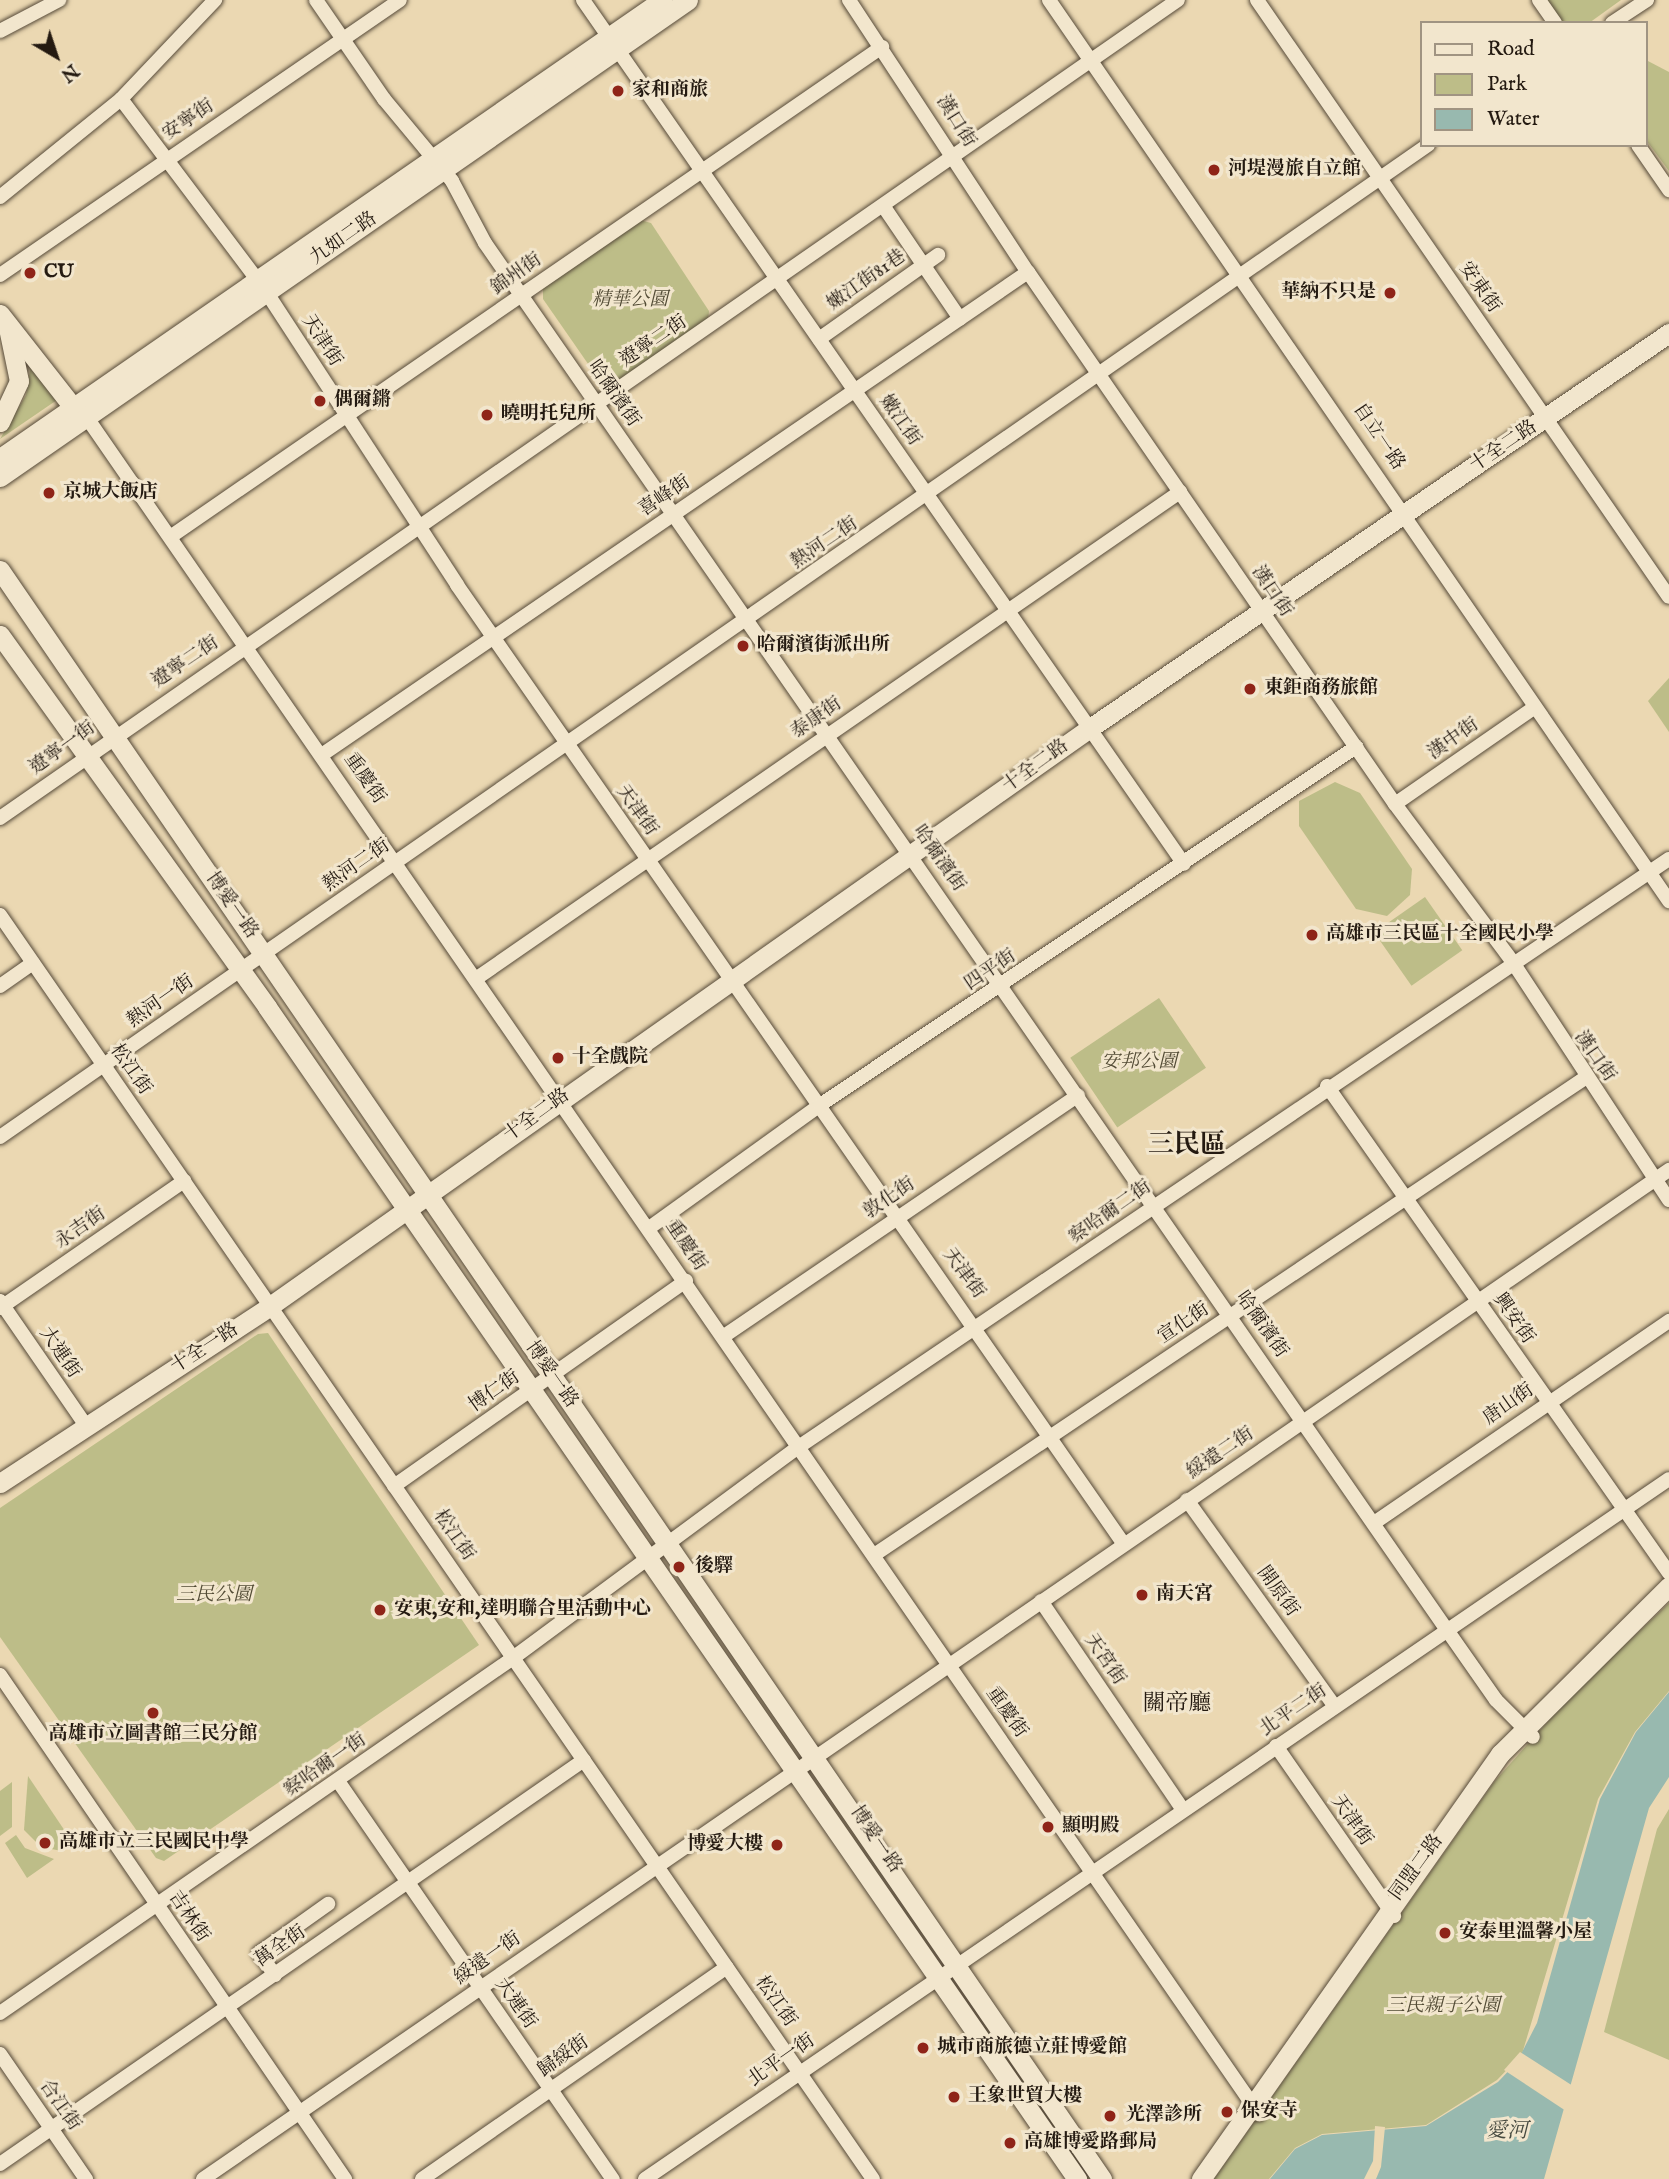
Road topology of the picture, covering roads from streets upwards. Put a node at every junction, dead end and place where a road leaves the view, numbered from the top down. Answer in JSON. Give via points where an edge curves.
{"nodes":[{"id":1,"x":59,"y":0,"type":"edge"},
{"id":2,"x":215,"y":0,"type":"edge"},
{"id":3,"x":316,"y":0,"type":"edge"},
{"id":4,"x":400,"y":0,"type":"edge"},
{"id":5,"x":583,"y":0,"type":"edge"},
{"id":6,"x":662,"y":0,"type":"edge"},
{"id":7,"x":688,"y":0,"type":"edge"},
{"id":8,"x":849,"y":0,"type":"edge"},
{"id":9,"x":1049,"y":0,"type":"edge"},
{"id":10,"x":1178,"y":0,"type":"edge"},
{"id":11,"x":1257,"y":0,"type":"edge"},
{"id":12,"x":1539,"y":0,"type":"edge"},
{"id":13,"x":1647,"y":0,"type":"edge"},
{"id":14,"x":1554,"y":21,"type":"edge"},
{"id":15,"x":1615,"y":21,"type":"edge"},
{"id":16,"x":0,"y":31,"type":"edge"},
{"id":17,"x":342,"y":40,"type":"junction"},
{"id":18,"x":613,"y":43,"type":"junction"},
{"id":19,"x":882,"y":47,"type":"junction"},
{"id":20,"x":1093,"y":63,"type":"junction"},
{"id":21,"x":121,"y":99,"type":"junction"},
{"id":22,"x":1425,"y":147,"type":"edge"},
{"id":23,"x":1639,"y":147,"type":"edge"},
{"id":24,"x":955,"y":158,"type":"junction"},
{"id":25,"x":164,"y":162,"type":"junction"},
{"id":26,"x":439,"y":163,"type":"junction"},
{"id":27,"x":702,"y":171,"type":"junction"},
{"id":28,"x":1380,"y":177,"type":"junction"},
{"id":29,"x":1669,"y":190,"type":"edge"},
{"id":30,"x":0,"y":197,"type":"edge"},
{"id":31,"x":884,"y":207,"type":"junction"},
{"id":32,"x":938,"y":255,"type":"dead end"},
{"id":33,"x":923,"y":266,"type":"junction"},
{"id":34,"x":1028,"y":272,"type":"junction"},
{"id":35,"x":1242,"y":274,"type":"junction"},
{"id":36,"x":0,"y":275,"type":"edge"},
{"id":37,"x":778,"y":280,"type":"junction"},
{"id":38,"x":262,"y":286,"type":"junction"},
{"id":39,"x":521,"y":296,"type":"junction"},
{"id":40,"x":0,"y":314,"type":"edge"},
{"id":41,"x":960,"y":319,"type":"junction"},
{"id":42,"x":1669,"y":333,"type":"edge"},
{"id":43,"x":819,"y":339,"type":"junction"},
{"id":44,"x":1101,"y":378,"type":"junction"},
{"id":45,"x":855,"y":391,"type":"junction"},
{"id":46,"x":597,"y":404,"type":"junction"},
{"id":47,"x":81,"y":411,"type":"junction"},
{"id":48,"x":346,"y":413,"type":"junction"},
{"id":49,"x":1542,"y":420,"type":"junction"},
{"id":50,"x":0,"y":422,"type":"edge"},
{"id":51,"x":0,"y":458,"type":"edge"},
{"id":52,"x":0,"y":477,"type":"edge"},
{"id":53,"x":1180,"y":492,"type":"junction"},
{"id":54,"x":928,"y":496,"type":"junction"},
{"id":55,"x":674,"y":514,"type":"junction"},
{"id":56,"x":1407,"y":514,"type":"junction"},
{"id":57,"x":421,"y":525,"type":"junction"},
{"id":58,"x":173,"y":535,"type":"junction"},
{"id":59,"x":0,"y":570,"type":"edge"},
{"id":60,"x":1669,"y":597,"type":"edge"},
{"id":61,"x":1008,"y":611,"type":"junction"},
{"id":62,"x":1261,"y":612,"type":"junction"},
{"id":63,"x":748,"y":620,"type":"junction"},
{"id":64,"x":0,"y":635,"type":"edge"},
{"id":65,"x":493,"y":638,"type":"junction"},
{"id":66,"x":248,"y":644,"type":"junction"},
{"id":67,"x":1535,"y":707,"type":"junction"},
{"id":68,"x":1087,"y":730,"type":"junction"},
{"id":69,"x":828,"y":735,"type":"junction"},
{"id":70,"x":114,"y":736,"type":"junction"},
{"id":71,"x":567,"y":745,"type":"junction"},
{"id":72,"x":1356,"y":747,"type":"junction"},
{"id":73,"x":323,"y":754,"type":"junction"},
{"id":74,"x":86,"y":758,"type":"junction"},
{"id":75,"x":1395,"y":804,"type":"junction"},
{"id":76,"x":0,"y":818,"type":"edge"},
{"id":77,"x":912,"y":856,"type":"junction"},
{"id":78,"x":1669,"y":859,"type":"edge"},
{"id":79,"x":397,"y":861,"type":"junction"},
{"id":80,"x":647,"y":861,"type":"junction"},
{"id":81,"x":1184,"y":864,"type":"junction"},
{"id":82,"x":1647,"y":869,"type":"junction"},
{"id":83,"x":1669,"y":901,"type":"edge"},
{"id":84,"x":0,"y":915,"type":"edge"},
{"id":85,"x":265,"y":954,"type":"junction"},
{"id":86,"x":1512,"y":961,"type":"junction"},
{"id":87,"x":33,"y":963,"type":"junction"},
{"id":88,"x":240,"y":971,"type":"junction"},
{"id":89,"x":477,"y":978,"type":"junction"},
{"id":90,"x":730,"y":982,"type":"junction"},
{"id":91,"x":0,"y":986,"type":"edge"},
{"id":92,"x":1003,"y":987,"type":"junction"},
{"id":93,"x":104,"y":1065,"type":"junction"},
{"id":94,"x":1585,"y":1078,"type":"junction"},
{"id":95,"x":1327,"y":1086,"type":"junction"},
{"id":96,"x":1078,"y":1094,"type":"junction"},
{"id":97,"x":560,"y":1099,"type":"junction"},
{"id":98,"x":820,"y":1105,"type":"junction"},
{"id":99,"x":0,"y":1137,"type":"edge"},
{"id":100,"x":1669,"y":1170,"type":"edge"},
{"id":101,"x":1655,"y":1180,"type":"junction"},
{"id":102,"x":184,"y":1181,"type":"junction"},
{"id":103,"x":426,"y":1196,"type":"junction"},
{"id":104,"x":1406,"y":1198,"type":"junction"},
{"id":105,"x":1669,"y":1199,"type":"edge"},
{"id":106,"x":1156,"y":1206,"type":"junction"},
{"id":107,"x":407,"y":1209,"type":"junction"},
{"id":108,"x":898,"y":1217,"type":"junction"},
{"id":109,"x":649,"y":1228,"type":"junction"},
{"id":110,"x":686,"y":1281,"type":"junction"},
{"id":111,"x":1477,"y":1302,"type":"junction"},
{"id":112,"x":1,"y":1305,"type":"edge"},
{"id":113,"x":270,"y":1306,"type":"junction"},
{"id":114,"x":1231,"y":1316,"type":"junction"},
{"id":115,"x":1669,"y":1321,"type":"edge"},
{"id":116,"x":977,"y":1328,"type":"junction"},
{"id":117,"x":724,"y":1336,"type":"junction"},
{"id":118,"x":551,"y":1376,"type":"junction"},
{"id":119,"x":530,"y":1391,"type":"junction"},
{"id":120,"x":1547,"y":1402,"type":"junction"},
{"id":121,"x":1303,"y":1421,"type":"junction"},
{"id":122,"x":87,"y":1427,"type":"junction"},
{"id":123,"x":1050,"y":1437,"type":"junction"},
{"id":124,"x":797,"y":1448,"type":"junction"},
{"id":125,"x":1669,"y":1479,"type":"edge"},
{"id":126,"x":0,"y":1483,"type":"edge"},
{"id":127,"x":394,"y":1486,"type":"junction"},
{"id":128,"x":1187,"y":1500,"type":"junction"},
{"id":129,"x":1622,"y":1511,"type":"junction"},
{"id":130,"x":1374,"y":1523,"type":"junction"},
{"id":131,"x":667,"y":1541,"type":"junction"},
{"id":132,"x":1123,"y":1543,"type":"junction"},
{"id":133,"x":648,"y":1555,"type":"junction"},
{"id":134,"x":874,"y":1556,"type":"junction"},
{"id":135,"x":1669,"y":1573,"type":"edge"},
{"id":136,"x":1669,"y":1586,"type":"edge"},
{"id":137,"x":1041,"y":1601,"type":"junction"},
{"id":138,"x":1669,"y":1602,"type":"edge"},
{"id":139,"x":1447,"y":1630,"type":"junction"},
{"id":140,"x":513,"y":1658,"type":"junction"},
{"id":141,"x":949,"y":1664,"type":"junction"},
{"id":142,"x":0,"y":1675,"type":"edge"},
{"id":143,"x":1335,"y":1707,"type":"junction"},
{"id":144,"x":1528,"y":1732,"type":"junction"},
{"id":145,"x":1276,"y":1746,"type":"junction"},
{"id":146,"x":817,"y":1754,"type":"junction"},
{"id":147,"x":584,"y":1760,"type":"junction"},
{"id":148,"x":795,"y":1769,"type":"junction"},
{"id":149,"x":338,"y":1781,"type":"junction"},
{"id":150,"x":1183,"y":1810,"type":"junction"},
{"id":151,"x":656,"y":1865,"type":"junction"},
{"id":152,"x":1092,"y":1872,"type":"junction"},
{"id":153,"x":408,"y":1882,"type":"junction"},
{"id":154,"x":328,"y":1904,"type":"dead end"},
{"id":155,"x":157,"y":1906,"type":"junction"},
{"id":156,"x":1391,"y":1913,"type":"junction"},
{"id":157,"x":958,"y":1963,"type":"junction"},
{"id":158,"x":727,"y":1967,"type":"junction"},
{"id":159,"x":275,"y":1975,"type":"junction"},
{"id":160,"x":940,"y":1975,"type":"junction"},
{"id":161,"x":481,"y":1987,"type":"junction"},
{"id":162,"x":227,"y":2008,"type":"junction"},
{"id":163,"x":0,"y":2013,"type":"edge"},
{"id":164,"x":0,"y":2054,"type":"edge"},
{"id":165,"x":800,"y":2072,"type":"junction"},
{"id":166,"x":551,"y":2089,"type":"junction"},
{"id":167,"x":1255,"y":2109,"type":"junction"},
{"id":168,"x":300,"y":2113,"type":"junction"},
{"id":169,"x":51,"y":2128,"type":"junction"},
{"id":170,"x":0,"y":2164,"type":"edge"},
{"id":171,"x":86,"y":2179,"type":"edge"},
{"id":172,"x":203,"y":2179,"type":"edge"},
{"id":173,"x":345,"y":2179,"type":"edge"},
{"id":174,"x":422,"y":2179,"type":"edge"},
{"id":175,"x":613,"y":2179,"type":"edge"},
{"id":176,"x":645,"y":2179,"type":"edge"},
{"id":177,"x":873,"y":2179,"type":"edge"},
{"id":178,"x":1077,"y":2179,"type":"edge"},
{"id":179,"x":1102,"y":2179,"type":"edge"},
{"id":180,"x":1201,"y":2179,"type":"edge"},
{"id":181,"x":1216,"y":2179,"type":"edge"}],
"edges":[{"from":1,"to":16,"type":"street"},
{"from":2,"to":21,"type":"street"},
{"from":3,"to":17,"type":"street","name":"哈爾濱街"},
{"from":4,"to":17,"type":"street","name":"安寧街"},
{"from":5,"to":18,"type":"street","name":"嫩江街"},
{"from":6,"to":18,"type":"street","name":"九如二路"},
{"from":7,"to":18,"type":"street","name":"九如二路"},
{"from":8,"to":19,"type":"street","name":"漢口街"},
{"from":9,"to":20,"type":"street","name":"自立一路"},
{"from":10,"to":20,"type":"street","name":"遼寧二街"},
{"from":11,"to":28,"type":"street","name":"安東街"},
{"from":12,"to":14,"type":"street"},
{"from":13,"to":15,"type":"street"},
{"from":17,"to":25,"type":"street","name":"安寧街"},
{"from":17,"to":26,"type":"street","name":"哈爾濱街"},
{"from":18,"to":26,"type":"street","name":"九如二路"},
{"from":18,"to":27,"type":"street","name":"嫩江街"},
{"from":19,"to":24,"type":"street","name":"漢口街"},
{"from":19,"to":27,"type":"street","name":"錦州街"},
{"from":20,"to":24,"type":"street","name":"遼寧二街"},
{"from":20,"to":35,"type":"street","name":"自立一路"},
{"from":21,"to":25,"type":"street","name":"天津街"},
{"from":21,"to":30,"type":"street"},
{"from":22,"to":28,"type":"street","name":"熱河二街"},
{"from":23,"to":29,"type":"street"},
{"from":24,"to":31,"type":"street","name":"遼寧二街"},
{"from":24,"to":34,"type":"street","name":"漢口街"},
{"from":25,"to":36,"type":"street","name":"安寧街"},
{"from":25,"to":38,"type":"street","name":"天津街"},
{"from":26,"to":38,"type":"street","name":"九如二路"},
{"from":26,"to":39,"type":"street","name":"哈爾濱街"},
{"from":27,"to":37,"type":"street","name":"嫩江街"},
{"from":27,"to":39,"type":"street","name":"錦州街"},
{"from":28,"to":35,"type":"street","name":"熱河二街"},
{"from":28,"to":49,"type":"street","name":"安東街"},
{"from":31,"to":33,"type":"street"},
{"from":31,"to":37,"type":"street","name":"遼寧二街"},
{"from":32,"to":33,"type":"street","name":"嫩江街81巷"},
{"from":33,"to":41,"type":"street"},
{"from":33,"to":43,"type":"street","name":"嫩江街81巷"},
{"from":34,"to":41,"type":"street","name":"喜峰街"},
{"from":34,"to":44,"type":"street","name":"漢口街"},
{"from":35,"to":44,"type":"street","name":"熱河二街"},
{"from":35,"to":56,"type":"street","name":"自立一路"},
{"from":37,"to":43,"type":"street","name":"嫩江街"},
{"from":37,"to":46,"type":"street","name":"遼寧二街"},
{"from":38,"to":47,"type":"street","name":"九如二路"},
{"from":38,"to":48,"type":"street","name":"天津街"},
{"from":39,"to":46,"type":"street","name":"哈爾濱街"},
{"from":39,"to":48,"type":"street","name":"錦州街"},
{"from":40,"to":47,"type":"street"},
{"from":40,"to":50,"type":"street","via":[[19,370],[13,401]]},
{"from":41,"to":45,"type":"street","name":"喜峰街"},
{"from":42,"to":49,"type":"street","name":"十全二路"},
{"from":43,"to":45,"type":"street","name":"嫩江街"},
{"from":44,"to":53,"type":"street","name":"漢口街"},
{"from":44,"to":54,"type":"street","name":"熱河二街"},
{"from":45,"to":54,"type":"street","name":"嫩江街"},
{"from":45,"to":55,"type":"street","name":"喜峰街"},
{"from":46,"to":55,"type":"street","name":"哈爾濱街"},
{"from":46,"to":57,"type":"street","name":"遼寧二街"},
{"from":47,"to":51,"type":"street","name":"九如二路"},
{"from":47,"to":52,"type":"street","name":"九如二路"},
{"from":47,"to":58,"type":"street","name":"重慶街"},
{"from":48,"to":57,"type":"street","name":"天津街"},
{"from":48,"to":58,"type":"street","name":"錦州街"},
{"from":49,"to":56,"type":"street","name":"十全二路"},
{"from":49,"to":60,"type":"street","name":"安東街"},
{"from":53,"to":61,"type":"street","name":"泰康街"},
{"from":53,"to":62,"type":"street","name":"漢口街"},
{"from":54,"to":61,"type":"street","name":"嫩江街"},
{"from":54,"to":63,"type":"street","name":"熱河二街"},
{"from":55,"to":63,"type":"street","name":"哈爾濱街"},
{"from":55,"to":65,"type":"street","name":"喜峰街"},
{"from":56,"to":62,"type":"street","name":"十全二路"},
{"from":56,"to":67,"type":"street","name":"自立一路"},
{"from":57,"to":65,"type":"street","name":"天津街"},
{"from":57,"to":66,"type":"street","name":"遼寧二街"},
{"from":58,"to":66,"type":"street","name":"重慶街"},
{"from":59,"to":70,"type":"street","name":"博愛一路"},
{"from":61,"to":68,"type":"street","name":"嫩江街"},
{"from":61,"to":69,"type":"street","name":"泰康街"},
{"from":62,"to":68,"type":"street","name":"十全二路"},
{"from":62,"to":72,"type":"street","name":"漢口街"},
{"from":63,"to":69,"type":"street","name":"哈爾濱街"},
{"from":63,"to":71,"type":"street","name":"熱河二街"},
{"from":64,"to":74,"type":"street","name":"博愛一路"},
{"from":65,"to":71,"type":"street","name":"天津街"},
{"from":65,"to":73,"type":"street","name":"喜峰街"},
{"from":66,"to":70,"type":"street","name":"遼寧二街"},
{"from":66,"to":73,"type":"street","name":"重慶街"},
{"from":67,"to":75,"type":"street","name":"漢中街"},
{"from":67,"to":82,"type":"street","name":"自立一路"},
{"from":68,"to":77,"type":"street","name":"十全二路"},
{"from":68,"to":81,"type":"street","name":"嫩江街"},
{"from":69,"to":77,"type":"street","name":"哈爾濱街"},
{"from":69,"to":80,"type":"street","name":"泰康街"},
{"from":70,"to":74,"type":"street","name":"遼寧一街"},
{"from":70,"to":85,"type":"street","name":"博愛一路"},
{"from":71,"to":79,"type":"street","name":"熱河二街"},
{"from":71,"to":80,"type":"street","name":"天津街"},
{"from":72,"to":75,"type":"street","name":"漢口街"},
{"from":72,"to":81,"type":"street","name":"四平街"},
{"from":73,"to":79,"type":"street","name":"重慶街"},
{"from":74,"to":76,"type":"street","name":"遼寧一街"},
{"from":74,"to":88,"type":"street","name":"博愛一路"},
{"from":75,"to":86,"type":"street","name":"漢口街"},
{"from":77,"to":90,"type":"street","name":"十全二路"},
{"from":77,"to":92,"type":"street","name":"哈爾濱街"},
{"from":78,"to":82,"type":"street","name":"察哈爾二街"},
{"from":79,"to":85,"type":"street","name":"熱河二街"},
{"from":79,"to":89,"type":"street","name":"重慶街"},
{"from":80,"to":89,"type":"street","name":"泰康街"},
{"from":80,"to":90,"type":"street","name":"天津街"},
{"from":81,"to":92,"type":"street","name":"四平街"},
{"from":82,"to":83,"type":"street","name":"自立一路"},
{"from":82,"to":86,"type":"street","name":"察哈爾二街"},
{"from":84,"to":87,"type":"street","name":"松江街"},
{"from":85,"to":88,"type":"street","name":"熱河二街"},
{"from":85,"to":103,"type":"street","name":"博愛一路"},
{"from":86,"to":94,"type":"street","name":"漢口街"},
{"from":86,"to":95,"type":"street","name":"察哈爾二街"},
{"from":87,"to":91,"type":"street"},
{"from":87,"to":93,"type":"street","name":"松江街"},
{"from":88,"to":93,"type":"street","name":"熱河一街"},
{"from":88,"to":107,"type":"street","name":"博愛一路"},
{"from":89,"to":97,"type":"street","name":"重慶街"},
{"from":90,"to":97,"type":"street","name":"十全二路"},
{"from":90,"to":98,"type":"street","name":"天津街"},
{"from":92,"to":96,"type":"street","name":"哈爾濱街"},
{"from":92,"to":98,"type":"street","name":"四平街"},
{"from":93,"to":99,"type":"street","name":"熱河一街"},
{"from":93,"to":102,"type":"street","name":"松江街"},
{"from":94,"to":101,"type":"street","name":"漢口街"},
{"from":94,"to":104,"type":"street","name":"宣化街"},
{"from":95,"to":104,"type":"street","name":"興安街"},
{"from":95,"to":106,"type":"street","name":"察哈爾二街"},
{"from":96,"to":106,"type":"street","name":"哈爾濱街"},
{"from":96,"to":108,"type":"street","name":"敦化街"},
{"from":97,"to":103,"type":"street","name":"十全二路"},
{"from":97,"to":109,"type":"street","name":"重慶街"},
{"from":98,"to":108,"type":"street","name":"天津街"},
{"from":98,"to":109,"type":"street","name":"四平街"},
{"from":100,"to":101,"type":"street","name":"綏遠二街"},
{"from":101,"to":105,"type":"street","name":"漢口街"},
{"from":101,"to":111,"type":"street","name":"綏遠二街"},
{"from":102,"to":112,"type":"street","name":"永吉街"},
{"from":102,"to":113,"type":"street","name":"松江街"},
{"from":103,"to":107,"type":"street","name":"十全二路"},
{"from":103,"to":118,"type":"street","name":"博愛一路"},
{"from":104,"to":111,"type":"street","name":"興安街"},
{"from":104,"to":114,"type":"street","name":"宣化街"},
{"from":106,"to":114,"type":"street","name":"哈爾濱街"},
{"from":106,"to":116,"type":"street","name":"察哈爾二街"},
{"from":107,"to":113,"type":"street","name":"十全一路"},
{"from":107,"to":119,"type":"street","name":"博愛一路"},
{"from":108,"to":116,"type":"street","name":"天津街"},
{"from":108,"to":117,"type":"street","name":"敦化街"},
{"from":109,"to":110,"type":"street","name":"重慶街"},
{"from":110,"to":117,"type":"street","name":"重慶街"},
{"from":110,"to":118,"type":"street","name":"博仁街"},
{"from":111,"to":120,"type":"street","name":"興安街"},
{"from":111,"to":121,"type":"street","name":"綏遠二街"},
{"from":112,"to":122,"type":"street","name":"大連街"},
{"from":113,"to":122,"type":"street","name":"十全一路"},
{"from":113,"to":127,"type":"street","name":"松江街"},
{"from":114,"to":121,"type":"street","name":"哈爾濱街"},
{"from":114,"to":123,"type":"street","name":"宣化街"},
{"from":115,"to":120,"type":"street","name":"唐山街"},
{"from":116,"to":123,"type":"street","name":"天津街"},
{"from":116,"to":124,"type":"street","name":"察哈爾二街"},
{"from":117,"to":124,"type":"street","name":"重慶街"},
{"from":118,"to":119,"type":"street","name":"博仁街"},
{"from":118,"to":131,"type":"street","name":"博愛一路"},
{"from":119,"to":127,"type":"street","name":"博仁街"},
{"from":119,"to":133,"type":"street","name":"博愛一路"},
{"from":120,"to":129,"type":"street","name":"興安街"},
{"from":120,"to":130,"type":"street","name":"唐山街"},
{"from":121,"to":128,"type":"street","name":"綏遠二街"},
{"from":121,"to":130,"type":"street","name":"哈爾濱街"},
{"from":122,"to":126,"type":"street","name":"十全一路"},
{"from":123,"to":132,"type":"street","name":"天津街"},
{"from":123,"to":134,"type":"street","name":"宣化街"},
{"from":124,"to":131,"type":"street","name":"察哈爾二街"},
{"from":124,"to":134,"type":"street","name":"重慶街"},
{"from":125,"to":129,"type":"street","name":"北平二街"},
{"from":127,"to":140,"type":"street","name":"松江街"},
{"from":128,"to":132,"type":"street","name":"綏遠二街"},
{"from":128,"to":143,"type":"street","name":"開原街"},
{"from":129,"to":135,"type":"street","name":"興安街"},
{"from":129,"to":139,"type":"street","name":"北平二街"},
{"from":130,"to":139,"type":"street","name":"哈爾濱街"},
{"from":131,"to":133,"type":"street","name":"察哈爾一街"},
{"from":131,"to":146,"type":"street","name":"博愛一路"},
{"from":132,"to":137,"type":"street","name":"綏遠二街"},
{"from":133,"to":140,"type":"street","name":"察哈爾一街"},
{"from":133,"to":148,"type":"street","name":"博愛一路"},
{"from":134,"to":141,"type":"street","name":"重慶街"},
{"from":136,"to":144,"type":"street","name":"同盟二路"},
{"from":137,"to":141,"type":"street","name":"綏遠二街"},
{"from":137,"to":150,"type":"street","name":"天宮街"},
{"from":138,"to":144,"type":"street","name":"同盟二路"},
{"from":139,"to":143,"type":"street","name":"北平二街"},
{"from":139,"to":144,"type":"street","name":"哈爾濱街"},
{"from":140,"to":147,"type":"street","name":"松江街"},
{"from":140,"to":149,"type":"street","name":"察哈爾一街"},
{"from":141,"to":146,"type":"street","name":"綏遠二街"},
{"from":141,"to":152,"type":"street","name":"重慶街"},
{"from":142,"to":155,"type":"street","name":"吉林街"},
{"from":143,"to":145,"type":"street","name":"北平二街"},
{"from":144,"to":156,"type":"street","name":"同盟二路"},
{"from":145,"to":150,"type":"street","name":"北平二街"},
{"from":145,"to":156,"type":"street","name":"天津街"},
{"from":146,"to":148,"type":"street","name":"綏遠二街"},
{"from":146,"to":157,"type":"street","name":"博愛一路"},
{"from":147,"to":151,"type":"street","name":"松江街"},
{"from":147,"to":153,"type":"street","name":"萬全街"},
{"from":148,"to":151,"type":"street","name":"綏遠一街"},
{"from":148,"to":160,"type":"street","name":"博愛一路"},
{"from":149,"to":153,"type":"street","name":"大連街"},
{"from":149,"to":155,"type":"street","name":"察哈爾一街"},
{"from":150,"to":152,"type":"street","name":"北平二街"},
{"from":151,"to":158,"type":"street","name":"松江街"},
{"from":151,"to":161,"type":"street","name":"綏遠一街"},
{"from":152,"to":157,"type":"street","name":"北平二街"},
{"from":152,"to":167,"type":"street","name":"重慶街"},
{"from":153,"to":159,"type":"street","name":"萬全街"},
{"from":153,"to":161,"type":"street","name":"大連街"},
{"from":154,"to":159,"type":"street","via":[[272,1938],[259,1953]]},
{"from":155,"to":162,"type":"street","name":"吉林街"},
{"from":155,"to":163,"type":"street","name":"察哈爾一街"},
{"from":156,"to":167,"type":"street","name":"同盟二路"},
{"from":157,"to":160,"type":"street","name":"北平二街"},
{"from":157,"to":179,"type":"street","name":"博愛一路"},
{"from":158,"to":165,"type":"street","name":"松江街"},
{"from":158,"to":166,"type":"street","name":"歸綏街"},
{"from":159,"to":162,"type":"street","name":"萬全街"},
{"from":160,"to":165,"type":"street","name":"北平一街"},
{"from":160,"to":178,"type":"street","name":"博愛一路"},
{"from":161,"to":166,"type":"street","name":"大連街"},
{"from":161,"to":168,"type":"street","name":"綏遠一街"},
{"from":162,"to":168,"type":"street","name":"吉林街"},
{"from":162,"to":169,"type":"street","name":"萬全街"},
{"from":164,"to":169,"type":"street","name":"合江街"},
{"from":165,"to":176,"type":"street","name":"北平一街"},
{"from":165,"to":177,"type":"street","name":"松江街"},
{"from":166,"to":174,"type":"street","name":"歸綏街"},
{"from":166,"to":175,"type":"street","name":"大連街"},
{"from":167,"to":180,"type":"street","name":"同盟二路"},
{"from":167,"to":181,"type":"street","name":"同盟二路"},
{"from":168,"to":172,"type":"street","name":"綏遠一街"},
{"from":168,"to":173,"type":"street","name":"吉林街"},
{"from":169,"to":170,"type":"street","name":"萬全街"},
{"from":169,"to":171,"type":"street","name":"合江街"}]}
